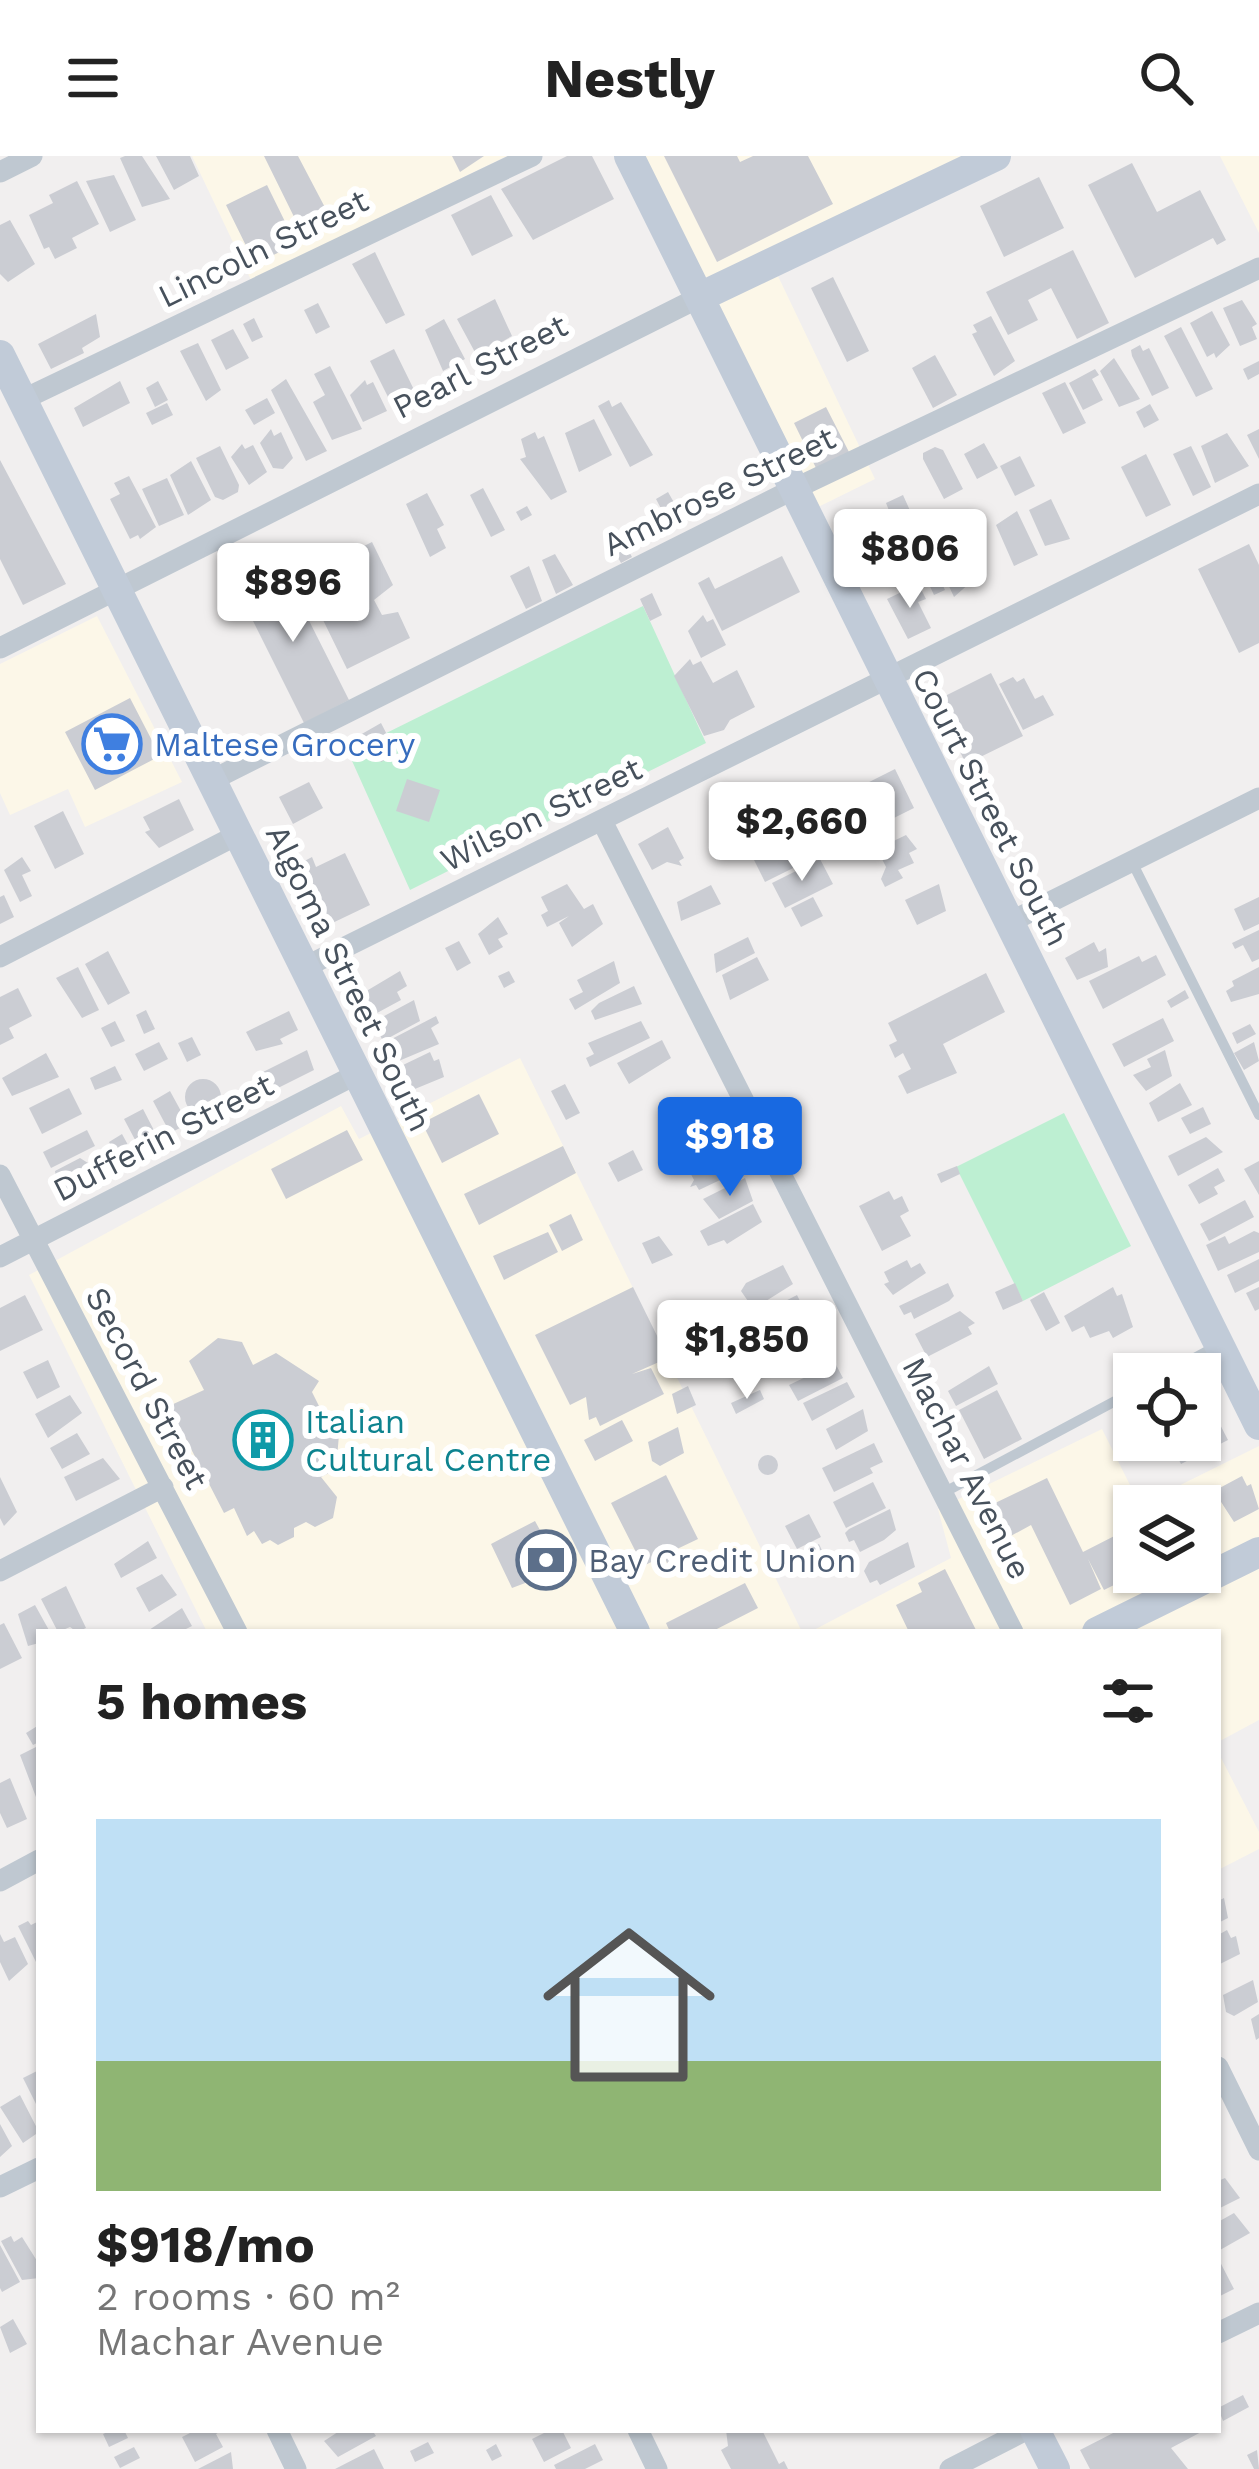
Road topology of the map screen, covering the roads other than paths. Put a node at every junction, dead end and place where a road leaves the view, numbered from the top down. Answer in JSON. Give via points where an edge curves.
{"nodes":[{"id":1,"x":32,"y":156,"type":"edge"},
{"id":2,"x":532,"y":156,"type":"edge"},
{"id":3,"x":629,"y":156,"type":"edge"},
{"id":4,"x":996,"y":156,"type":"edge"},
{"id":5,"x":0,"y":172,"type":"edge"},
{"id":6,"x":1259,"y":268,"type":"edge"},
{"id":7,"x":702,"y":296,"type":"junction"},
{"id":8,"x":0,"y":356,"type":"edge"},
{"id":9,"x":22,"y":400,"type":"junction"},
{"id":10,"x":792,"y":490,"type":"junction"},
{"id":11,"x":1259,"y":494,"type":"edge"},
{"id":12,"x":116,"y":589,"type":"junction"},
{"id":13,"x":0,"y":648,"type":"edge"},
{"id":14,"x":886,"y":681,"type":"junction"},
{"id":15,"x":212,"y":780,"type":"junction"},
{"id":16,"x":1257,"y":805,"type":"edge"},
{"id":17,"x":602,"y":821,"type":"junction"},
{"id":18,"x":237,"y":835,"type":"junction"},
{"id":19,"x":1132,"y":862,"type":"junction"},
{"id":20,"x":1010,"y":922,"type":"junction"},
{"id":21,"x":0,"y":957,"type":"edge"},
{"id":22,"x":303,"y":968,"type":"junction"},
{"id":23,"x":355,"y":1075,"type":"junction"},
{"id":24,"x":1259,"y":1115,"type":"edge"},
{"id":25,"x":0,"y":1174,"type":"edge"},
{"id":26,"x":32,"y":1241,"type":"junction"},
{"id":27,"x":0,"y":1257,"type":"edge"},
{"id":28,"x":1220,"y":1345,"type":"junction"},
{"id":29,"x":1205,"y":1353,"type":"edge"},
{"id":30,"x":1113,"y":1402,"type":"edge"},
{"id":31,"x":1256,"y":1410,"type":"edge"},
{"id":32,"x":163,"y":1487,"type":"junction"},
{"id":33,"x":943,"y":1493,"type":"junction"},
{"id":34,"x":1259,"y":1552,"type":"edge"},
{"id":35,"x":0,"y":1571,"type":"edge"},
{"id":36,"x":235,"y":1629,"type":"edge"},
{"id":37,"x":633,"y":1629,"type":"edge"},
{"id":38,"x":1011,"y":1629,"type":"edge"},
{"id":39,"x":1103,"y":1629,"type":"edge"},
{"id":40,"x":36,"y":1862,"type":"edge"},
{"id":41,"x":0,"y":1881,"type":"edge"},
{"id":42,"x":1221,"y":2073,"type":"edge"},
{"id":43,"x":1259,"y":2150,"type":"edge"},
{"id":44,"x":36,"y":2169,"type":"edge"},
{"id":45,"x":0,"y":2187,"type":"edge"},
{"id":46,"x":1259,"y":2313,"type":"edge"},
{"id":47,"x":1221,"y":2332,"type":"edge"},
{"id":48,"x":278,"y":2433,"type":"edge"},
{"id":49,"x":639,"y":2433,"type":"edge"},
{"id":50,"x":1025,"y":2433,"type":"edge"},
{"id":51,"x":1033,"y":2433,"type":"edge"},
{"id":52,"x":296,"y":2469,"type":"edge"},
{"id":53,"x":657,"y":2469,"type":"edge"},
{"id":54,"x":950,"y":2469,"type":"edge"},
{"id":55,"x":1055,"y":2469,"type":"edge"}],
"edges":[{"from":1,"to":5,"type":"street"},
{"from":2,"to":9,"type":"street","name":"Lincoln Street"},
{"from":3,"to":7,"type":"street","name":"Court Street South"},
{"from":4,"to":7,"type":"street","name":"Pearl Street"},
{"from":6,"to":10,"type":"street","name":"Ambrose Street"},
{"from":7,"to":10,"type":"street","name":"Court Street South"},
{"from":7,"to":12,"type":"street","name":"Pearl Street"},
{"from":8,"to":9,"type":"street","name":"Algoma Street South"},
{"from":9,"to":12,"type":"street","name":"Algoma Street South"},
{"from":10,"to":14,"type":"street","name":"Court Street South"},
{"from":10,"to":15,"type":"street","name":"Ambrose Street"},
{"from":11,"to":14,"type":"street","name":"Wilson Street"},
{"from":12,"to":13,"type":"street","name":"Pearl Street"},
{"from":12,"to":15,"type":"street","name":"Algoma Street South"},
{"from":14,"to":17,"type":"street","name":"Wilson Street"},
{"from":14,"to":20,"type":"street","name":"Court Street South"},
{"from":15,"to":18,"type":"street","name":"Algoma Street South"},
{"from":16,"to":19,"type":"street"},
{"from":17,"to":22,"type":"street","name":"Wilson Street"},
{"from":17,"to":33,"type":"street","name":"Machar Avenue"},
{"from":18,"to":21,"type":"street"},
{"from":18,"to":22,"type":"street","name":"Algoma Street South"},
{"from":19,"to":20,"type":"street"},
{"from":19,"to":24,"type":"lane"},
{"from":20,"to":28,"type":"street","name":"Court Street South"},
{"from":22,"to":23,"type":"street","name":"Algoma Street South"},
{"from":23,"to":26,"type":"street","name":"Dufferin Street"},
{"from":23,"to":37,"type":"street","name":"Algoma Street South"},
{"from":25,"to":26,"type":"street","name":"Secord Street"},
{"from":26,"to":27,"type":"street","name":"Dufferin Street"},
{"from":26,"to":32,"type":"street","name":"Secord Street"},
{"from":28,"to":29,"type":"lane"},
{"from":28,"to":31,"type":"street","name":"Court Street South"},
{"from":30,"to":33,"type":"lane"},
{"from":32,"to":35,"type":"street"},
{"from":32,"to":36,"type":"street","name":"Secord Street"},
{"from":33,"to":38,"type":"street","name":"Machar Avenue"},
{"from":34,"to":39,"type":"street"},
{"from":40,"to":41,"type":"street"},
{"from":42,"to":43,"type":"street"},
{"from":44,"to":45,"type":"street"},
{"from":46,"to":47,"type":"street"},
{"from":48,"to":52,"type":"street"},
{"from":49,"to":53,"type":"street"},
{"from":50,"to":54,"type":"street"},
{"from":51,"to":55,"type":"street"}]}
